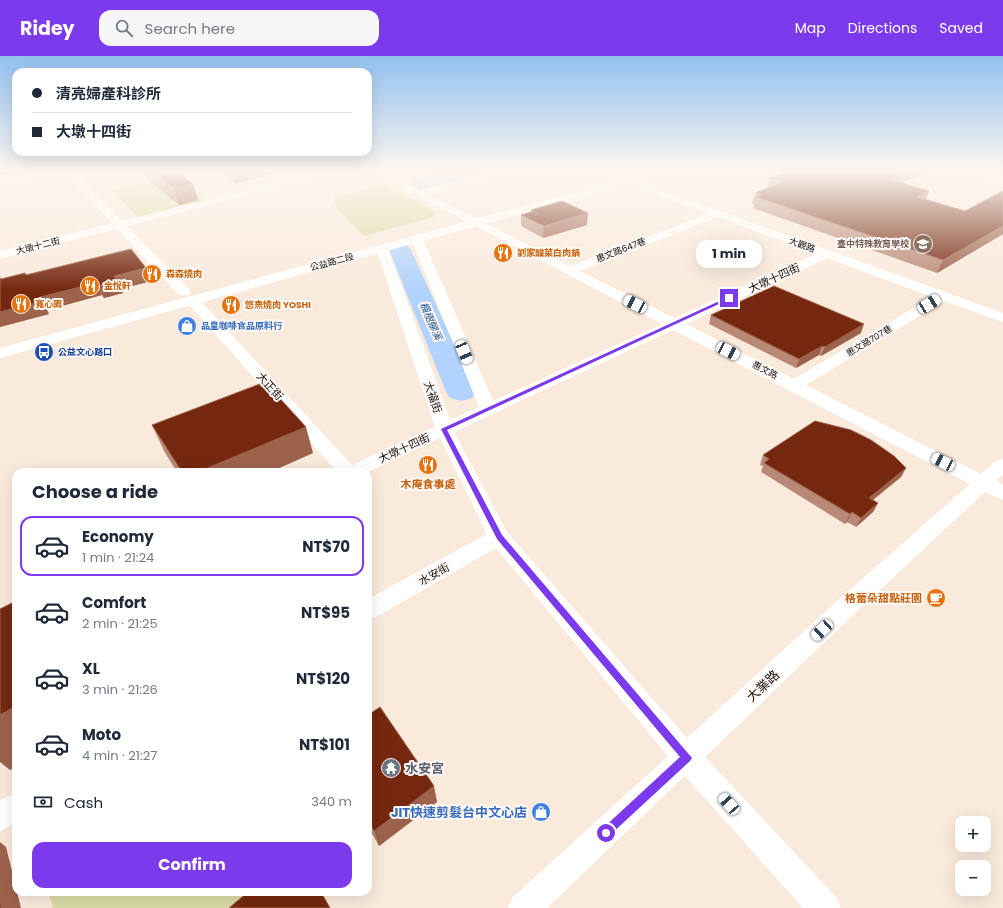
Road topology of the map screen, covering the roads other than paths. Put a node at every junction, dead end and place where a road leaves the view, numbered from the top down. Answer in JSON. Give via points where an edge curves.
{"nodes":[{"id":1,"x":106,"y":211,"type":"edge"},
{"id":2,"x":176,"y":211,"type":"edge"},
{"id":3,"x":456,"y":211,"type":"edge"},
{"id":4,"x":502,"y":211,"type":"edge"},
{"id":5,"x":709,"y":211,"type":"edge"},
{"id":6,"x":717,"y":214,"type":"junction"},
{"id":7,"x":472,"y":219,"type":"junction"},
{"id":8,"x":120,"y":225,"type":"junction"},
{"id":9,"x":417,"y":239,"type":"junction"},
{"id":10,"x":382,"y":248,"type":"junction"},
{"id":11,"x":826,"y":254,"type":"junction"},
{"id":12,"x":0,"y":255,"type":"edge"},
{"id":13,"x":570,"y":270,"type":"junction"},
{"id":14,"x":188,"y":296,"type":"junction"},
{"id":15,"x":943,"y":296,"type":"junction"},
{"id":16,"x":1003,"y":318,"type":"edge"},
{"id":17,"x":674,"y":324,"type":"junction"},
{"id":18,"x":0,"y":341,"type":"edge"},
{"id":19,"x":0,"y":353,"type":"edge"},
{"id":20,"x":794,"y":385,"type":"junction"},
{"id":21,"x":488,"y":409,"type":"junction"},
{"id":22,"x":444,"y":429,"type":"junction"},
{"id":23,"x":1003,"y":465,"type":"edge"},
{"id":24,"x":344,"y":468,"type":"edge"},
{"id":25,"x":361,"y":468,"type":"edge"},
{"id":26,"x":993,"y":488,"type":"edge"},
{"id":27,"x":499,"y":537,"type":"junction"},
{"id":28,"x":372,"y":608,"type":"edge"},
{"id":29,"x":687,"y":758,"type":"junction"},
{"id":30,"x":12,"y":809,"type":"edge"},
{"id":31,"x":0,"y":816,"type":"edge"},
{"id":32,"x":524,"y":908,"type":"edge"},
{"id":33,"x":825,"y":908,"type":"edge"}],
"edges":[{"from":1,"to":8,"type":"street","name":"大正街"},
{"from":2,"to":8,"type":"street","name":"大墩十二街"},
{"from":3,"to":7,"type":"street","name":"惠文路"},
{"from":4,"to":7,"type":"main road","name":"公益路二段"},
{"from":5,"to":6,"type":"street","name":"大觀路"},
{"from":6,"to":11,"type":"street","name":"大觀路"},
{"from":6,"to":13,"type":"street","name":"惠文路647巷"},
{"from":7,"to":9,"type":"main road","name":"公益路二段"},
{"from":7,"to":13,"type":"street","name":"惠文路"},
{"from":7,"to":14,"type":"main road","name":"公益路二段"},
{"from":8,"to":12,"type":"street","name":"大墩十二街"},
{"from":8,"to":14,"type":"street","name":"大正街"},
{"from":9,"to":10,"type":"main road","name":"公益路二段"},
{"from":9,"to":21,"type":"street"},
{"from":10,"to":14,"type":"main road","name":"公益路二段"},
{"from":10,"to":22,"type":"street","name":"大福街"},
{"from":11,"to":15,"type":"street","name":"大觀路"},
{"from":11,"to":17,"type":"street","name":"大墩十四街"},
{"from":13,"to":17,"type":"street","name":"惠文路"},
{"from":14,"to":18,"type":"main road","name":"公益路二段"},
{"from":14,"to":19,"type":"main road","name":"公益路二段"},
{"from":14,"to":24,"type":"street","name":"大正街"},
{"from":15,"to":16,"type":"street","name":"大觀路"},
{"from":15,"to":20,"type":"street","name":"惠文路707巷"},
{"from":17,"to":20,"type":"street","name":"惠文路"},
{"from":17,"to":21,"type":"street","name":"大墩十四街"},
{"from":20,"to":26,"type":"street","name":"惠文路"},
{"from":21,"to":22,"type":"street","name":"大墩十四街"},
{"from":22,"to":25,"type":"street","name":"大墩十四街"},
{"from":22,"to":27,"type":"street","name":"大福街"},
{"from":23,"to":26,"type":"street","name":"大業路"},
{"from":26,"to":29,"type":"street","name":"大業路","via":[[850,604]]},
{"from":27,"to":28,"type":"street","name":"水安街"},
{"from":27,"to":29,"type":"street","name":"大福街"},
{"from":29,"to":32,"type":"street","name":"大業路"},
{"from":29,"to":33,"type":"street","name":"大福街"},
{"from":30,"to":31,"type":"street"}]}
